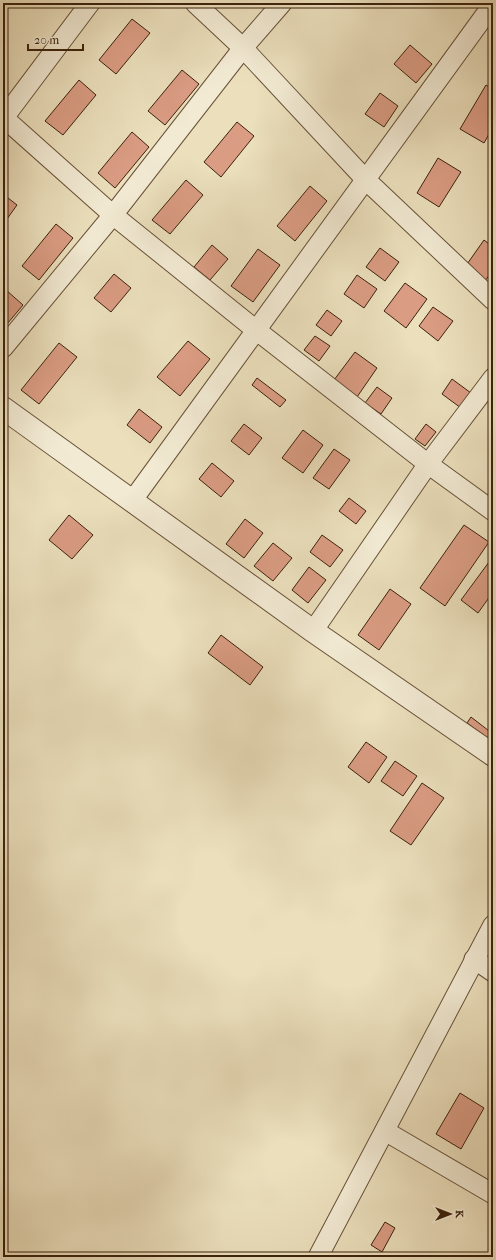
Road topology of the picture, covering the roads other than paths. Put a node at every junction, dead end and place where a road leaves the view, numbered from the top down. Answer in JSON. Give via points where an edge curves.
{"nodes":[{"id":1,"x":90,"y":3,"type":"edge"},
{"id":2,"x":195,"y":3,"type":"edge"},
{"id":3,"x":282,"y":3,"type":"edge"},
{"id":4,"x":489,"y":10,"type":"edge"},
{"id":5,"x":243,"y":48,"type":"junction"},
{"id":6,"x":3,"y":118,"type":"edge"},
{"id":7,"x":366,"y":180,"type":"junction"},
{"id":8,"x":113,"y":215,"type":"junction"},
{"id":9,"x":493,"y":300,"type":"edge"},
{"id":10,"x":256,"y":330,"type":"junction"},
{"id":11,"x":3,"y":348,"type":"edge"},
{"id":12,"x":493,"y":378,"type":"edge"},
{"id":13,"x":3,"y":408,"type":"edge"},
{"id":14,"x":428,"y":464,"type":"junction"},
{"id":15,"x":132,"y":501,"type":"junction"},
{"id":16,"x":493,"y":511,"type":"edge"},
{"id":17,"x":313,"y":631,"type":"junction"},
{"id":18,"x":493,"y":754,"type":"edge"},
{"id":19,"x":493,"y":925,"type":"edge"},
{"id":20,"x":474,"y":959,"type":"junction"},
{"id":21,"x":493,"y":972,"type":"edge"},
{"id":22,"x":385,"y":1131,"type":"junction"},
{"id":23,"x":493,"y":1194,"type":"edge"},
{"id":24,"x":318,"y":1257,"type":"edge"}],
"edges":[{"from":1,"to":6,"type":"street"},
{"from":2,"to":5,"type":"street"},
{"from":3,"to":5,"type":"street"},
{"from":4,"to":7,"type":"street"},
{"from":5,"to":7,"type":"street"},
{"from":5,"to":8,"type":"street"},
{"from":6,"to":8,"type":"street"},
{"from":7,"to":9,"type":"street"},
{"from":7,"to":10,"type":"street"},
{"from":8,"to":10,"type":"street"},
{"from":8,"to":11,"type":"street"},
{"from":10,"to":14,"type":"street"},
{"from":10,"to":15,"type":"street"},
{"from":12,"to":14,"type":"street"},
{"from":13,"to":15,"type":"street"},
{"from":14,"to":16,"type":"street"},
{"from":14,"to":17,"type":"street"},
{"from":15,"to":17,"type":"street"},
{"from":17,"to":18,"type":"street"},
{"from":19,"to":20,"type":"street"},
{"from":20,"to":21,"type":"street"},
{"from":20,"to":22,"type":"street"},
{"from":22,"to":23,"type":"street"},
{"from":22,"to":24,"type":"street"}]}
